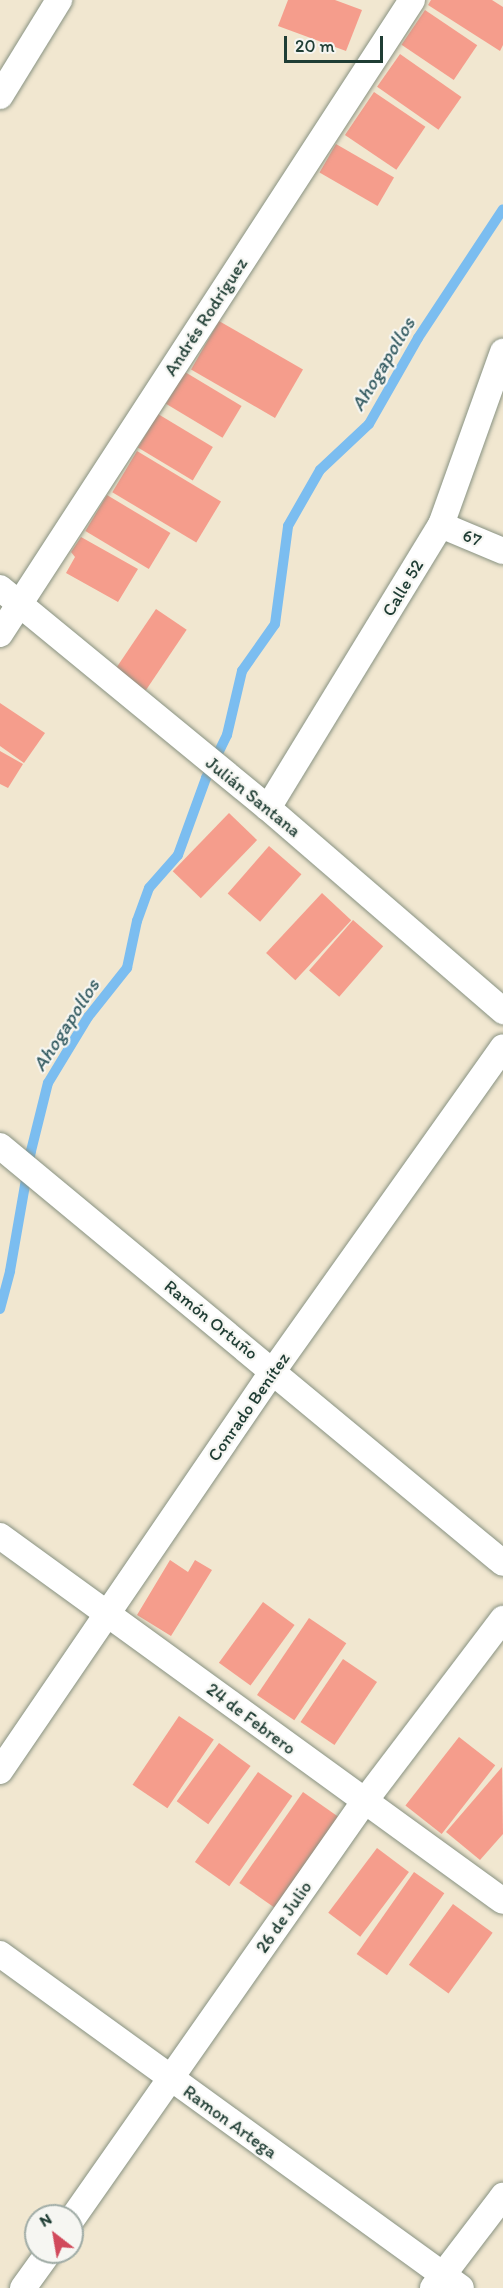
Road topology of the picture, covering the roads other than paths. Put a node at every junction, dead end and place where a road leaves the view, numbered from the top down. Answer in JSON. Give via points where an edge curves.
{"nodes":[{"id":1,"x":59,"y":0,"type":"edge"},
{"id":2,"x":412,"y":0,"type":"edge"},
{"id":3,"x":0,"y":96,"type":"edge"},
{"id":4,"x":503,"y":352,"type":"edge"},
{"id":5,"x":441,"y":525,"type":"junction"},
{"id":6,"x":503,"y":551,"type":"edge"},
{"id":7,"x":0,"y":588,"type":"edge"},
{"id":8,"x":19,"y":604,"type":"junction"},
{"id":9,"x":0,"y":634,"type":"edge"},
{"id":10,"x":268,"y":808,"type":"junction"},
{"id":11,"x":503,"y":1011,"type":"edge"},
{"id":12,"x":503,"y":1047,"type":"edge"},
{"id":13,"x":0,"y":1146,"type":"edge"},
{"id":14,"x":273,"y":1371,"type":"junction"},
{"id":15,"x":0,"y":1536,"type":"edge"},
{"id":16,"x":503,"y":1563,"type":"edge"},
{"id":17,"x":108,"y":1612,"type":"junction"},
{"id":18,"x":503,"y":1619,"type":"edge"},
{"id":19,"x":0,"y":1771,"type":"edge"},
{"id":20,"x":364,"y":1802,"type":"junction"},
{"id":21,"x":503,"y":1901,"type":"edge"},
{"id":22,"x":0,"y":1954,"type":"edge"},
{"id":23,"x":171,"y":2080,"type":"junction"},
{"id":24,"x":503,"y":2196,"type":"edge"},
{"id":25,"x":83,"y":2204,"type":"edge"},
{"id":26,"x":40,"y":2264,"type":"edge"},
{"id":27,"x":445,"y":2284,"type":"edge"},
{"id":28,"x":23,"y":2288,"type":"edge"}],
"edges":[{"from":1,"to":3,"type":"street"},
{"from":2,"to":8,"type":"street","name":"Andrés Rodríguez"},
{"from":4,"to":5,"type":"street","name":"Calle 52"},
{"from":5,"to":6,"type":"street","name":"67"},
{"from":5,"to":10,"type":"street","name":"Calle 52"},
{"from":7,"to":8,"type":"street","name":"Julián Santana"},
{"from":8,"to":9,"type":"street","name":"Andrés Rodríguez"},
{"from":8,"to":10,"type":"street","name":"Julián Santana"},
{"from":10,"to":11,"type":"street","name":"Julián Santana"},
{"from":12,"to":14,"type":"street","name":"Conrado Benítez"},
{"from":13,"to":14,"type":"street","name":"Ramón Ortuño"},
{"from":14,"to":16,"type":"street","name":"Ramón Ortuño"},
{"from":14,"to":17,"type":"street","name":"Conrado Benítez"},
{"from":15,"to":17,"type":"street","name":"24 de Febrero"},
{"from":17,"to":19,"type":"street","name":"Conrado Benítez"},
{"from":17,"to":20,"type":"street","name":"24 de Febrero"},
{"from":18,"to":20,"type":"street","name":"26 de Julio"},
{"from":20,"to":21,"type":"street","name":"24 de Febrero"},
{"from":20,"to":23,"type":"street","name":"26 de Julio"},
{"from":22,"to":23,"type":"street","name":"Ramon Artega"},
{"from":23,"to":25,"type":"street","name":"26 de Julio"},
{"from":23,"to":27,"type":"street","name":"Ramon Artega"},
{"from":24,"to":27,"type":"street"},
{"from":26,"to":28,"type":"street"}]}
